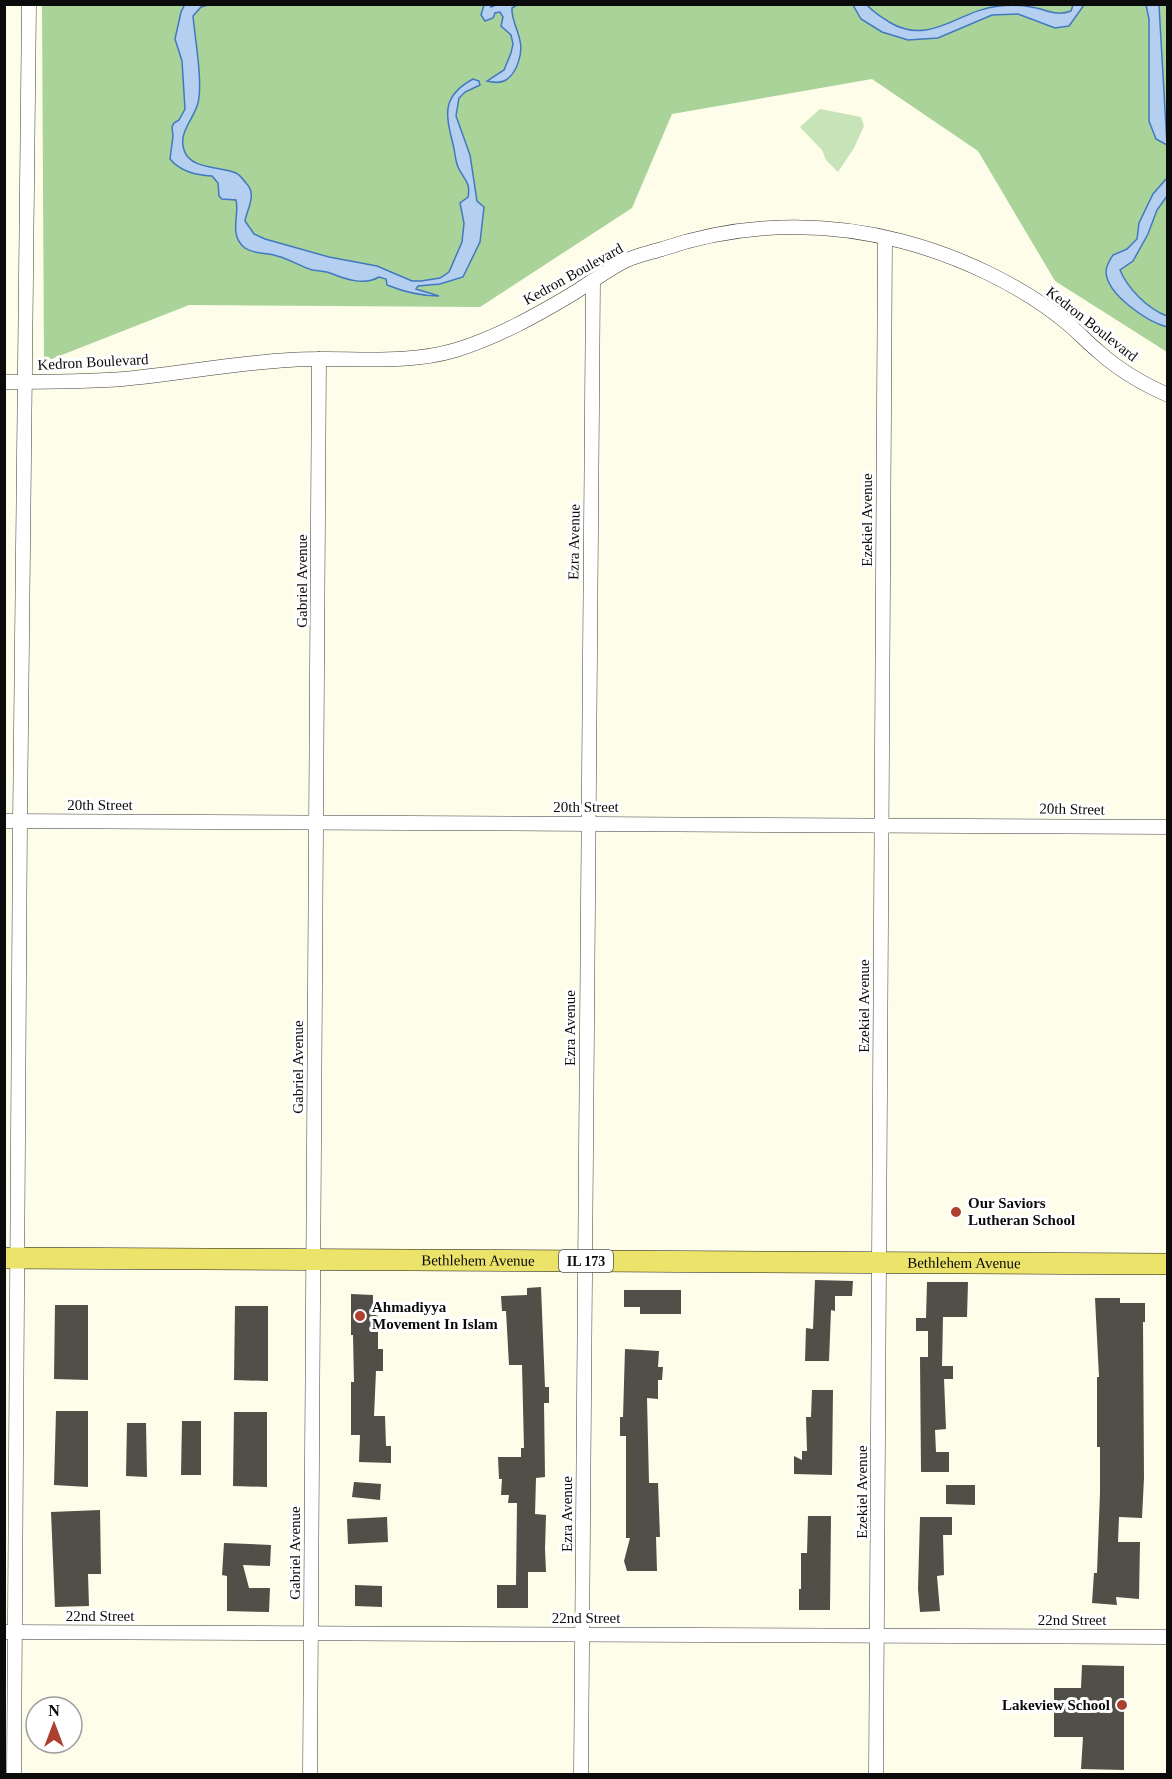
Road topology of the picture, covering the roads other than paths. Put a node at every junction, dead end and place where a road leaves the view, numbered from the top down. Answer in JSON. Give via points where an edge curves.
{"nodes":[{"id":1,"x":28,"y":4,"type":"edge"},
{"id":2,"x":885,"y":238,"type":"junction"},
{"id":3,"x":592,"y":281,"type":"junction"},
{"id":4,"x":319,"y":359,"type":"junction"},
{"id":5,"x":4,"y":382,"type":"edge"},
{"id":6,"x":25,"y":382,"type":"junction"},
{"id":7,"x":1167,"y":394,"type":"edge"},
{"id":8,"x":4,"y":821,"type":"edge"},
{"id":9,"x":20,"y":821,"type":"junction"},
{"id":10,"x":317,"y":822,"type":"junction"},
{"id":11,"x":588,"y":823,"type":"junction"},
{"id":12,"x":882,"y":824,"type":"junction"},
{"id":13,"x":1167,"y":827,"type":"edge"},
{"id":14,"x":11,"y":1258,"type":"edge"},
{"id":15,"x":313,"y":1260,"type":"junction"},
{"id":16,"x":585,"y":1261,"type":"junction"},
{"id":17,"x":879,"y":1262,"type":"junction"},
{"id":18,"x":1167,"y":1264,"type":"edge"},
{"id":19,"x":10,"y":1632,"type":"edge"},
{"id":20,"x":311,"y":1633,"type":"junction"},
{"id":21,"x":582,"y":1635,"type":"junction"},
{"id":22,"x":877,"y":1636,"type":"junction"},
{"id":23,"x":1167,"y":1637,"type":"edge"},
{"id":24,"x":14,"y":1774,"type":"edge"},
{"id":25,"x":310,"y":1774,"type":"edge"},
{"id":26,"x":581,"y":1774,"type":"edge"},
{"id":27,"x":876,"y":1774,"type":"edge"}],
"edges":[{"from":1,"to":6,"type":"street"},
{"from":2,"to":3,"type":"street","name":"Kedron Boulevard","via":[[841,229],[789,226],[735,231],[679,243],[624,261]]},
{"from":2,"to":7,"type":"street","name":"Kedron Boulevard","via":[[940,254],[1009,282],[1067,322],[1102,355],[1144,385]]},
{"from":2,"to":12,"type":"street","name":"Ezekiel Avenue"},
{"from":3,"to":4,"type":"street","name":"Kedron Boulevard","via":[[502,333],[456,350],[389,360]]},
{"from":3,"to":11,"type":"street","name":"Ezra Avenue"},
{"from":4,"to":6,"type":"street","name":"Kedron Boulevard","via":[[121,379]]},
{"from":4,"to":10,"type":"street","name":"Gabriel Avenue"},
{"from":5,"to":6,"type":"street","name":"Kedron Boulevard"},
{"from":6,"to":9,"type":"street"},
{"from":8,"to":9,"type":"street","name":"20th Street"},
{"from":9,"to":10,"type":"street","name":"20th Street"},
{"from":9,"to":14,"type":"street"},
{"from":10,"to":11,"type":"street","name":"20th Street"},
{"from":10,"to":15,"type":"street","name":"Gabriel Avenue"},
{"from":11,"to":12,"type":"street","name":"20th Street"},
{"from":11,"to":16,"type":"street","name":"Ezra Avenue"},
{"from":12,"to":13,"type":"street","name":"20th Street"},
{"from":12,"to":17,"type":"street","name":"Ezekiel Avenue"},
{"from":14,"to":15,"type":"main road","name":"Bethlehem Avenue","number":"IL 173"},
{"from":14,"to":19,"type":"street"},
{"from":15,"to":16,"type":"main road","name":"Bethlehem Avenue","number":"IL 173"},
{"from":15,"to":20,"type":"street","name":"Gabriel Avenue"},
{"from":16,"to":17,"type":"main road","name":"Bethlehem Avenue","number":"IL 173"},
{"from":16,"to":21,"type":"street","name":"Ezra Avenue"},
{"from":17,"to":18,"type":"main road","name":"Bethlehem Avenue","number":"IL 173"},
{"from":17,"to":22,"type":"street","name":"Ezekiel Avenue"},
{"from":19,"to":20,"type":"street","name":"22nd Street"},
{"from":19,"to":24,"type":"street"},
{"from":20,"to":21,"type":"street","name":"22nd Street"},
{"from":20,"to":25,"type":"street","name":"Gabriel Avenue"},
{"from":21,"to":22,"type":"street","name":"22nd Street"},
{"from":21,"to":26,"type":"street","name":"Ezra Avenue"},
{"from":22,"to":23,"type":"street","name":"22nd Street"},
{"from":22,"to":27,"type":"street","name":"Ezekiel Avenue"}]}
